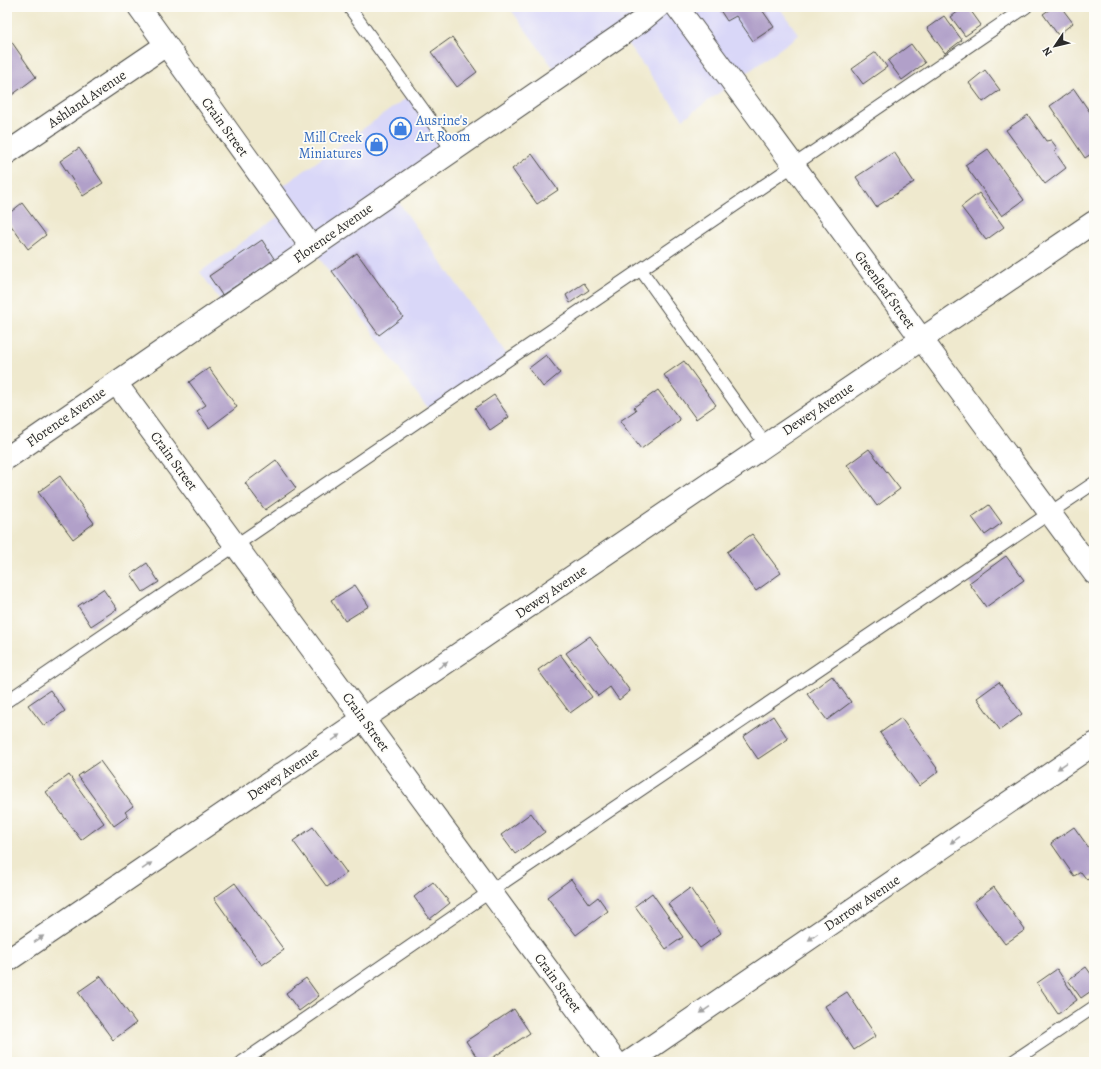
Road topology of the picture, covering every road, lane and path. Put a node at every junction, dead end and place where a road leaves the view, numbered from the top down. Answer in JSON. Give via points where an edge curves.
{"nodes":[{"id":1,"x":139,"y":7,"type":"edge"},
{"id":2,"x":349,"y":7,"type":"edge"},
{"id":3,"x":658,"y":7,"type":"edge"},
{"id":4,"x":677,"y":7,"type":"edge"},
{"id":5,"x":1026,"y":7,"type":"edge"},
{"id":6,"x":166,"y":45,"type":"junction"},
{"id":7,"x":453,"y":151,"type":"junction"},
{"id":8,"x":7,"y":153,"type":"edge"},
{"id":9,"x":794,"y":166,"type":"junction"},
{"id":10,"x":1094,"y":222,"type":"edge"},
{"id":11,"x":312,"y":248,"type":"junction"},
{"id":12,"x":641,"y":270,"type":"junction"},
{"id":13,"x":921,"y":339,"type":"junction"},
{"id":14,"x":116,"y":382,"type":"junction"},
{"id":15,"x":766,"y":445,"type":"junction"},
{"id":16,"x":7,"y":458,"type":"edge"},
{"id":17,"x":1094,"y":483,"type":"edge"},
{"id":18,"x":1050,"y":513,"type":"junction"},
{"id":19,"x":236,"y":546,"type":"junction"},
{"id":20,"x":1094,"y":573,"type":"edge"},
{"id":21,"x":7,"y":701,"type":"edge"},
{"id":22,"x":364,"y":719,"type":"junction"},
{"id":23,"x":1094,"y":744,"type":"edge"},
{"id":24,"x":491,"y":891,"type":"junction"},
{"id":25,"x":7,"y":961,"type":"edge"},
{"id":26,"x":1094,"y":1006,"type":"edge"},
{"id":27,"x":242,"y":1062,"type":"edge"},
{"id":28,"x":616,"y":1062,"type":"edge"},
{"id":29,"x":630,"y":1062,"type":"edge"},
{"id":30,"x":1012,"y":1062,"type":"edge"}],
"edges":[{"from":1,"to":6,"type":"street","name":"Crain Street"},
{"from":2,"to":7,"type":"lane"},
{"from":3,"to":7,"type":"street","name":"Florence Avenue"},
{"from":4,"to":9,"type":"street","name":"Greenleaf Street"},
{"from":5,"to":9,"type":"lane"},
{"from":6,"to":8,"type":"street","name":"Ashland Avenue"},
{"from":6,"to":11,"type":"street","name":"Crain Street"},
{"from":7,"to":11,"type":"street","name":"Florence Avenue"},
{"from":9,"to":12,"type":"lane"},
{"from":9,"to":13,"type":"street","name":"Greenleaf Street"},
{"from":10,"to":13,"type":"street","name":"Dewey Avenue"},
{"from":11,"to":14,"type":"street","name":"Florence Avenue"},
{"from":12,"to":15,"type":"lane"},
{"from":12,"to":19,"type":"lane"},
{"from":13,"to":15,"type":"street","name":"Dewey Avenue"},
{"from":13,"to":18,"type":"street","name":"Greenleaf Street"},
{"from":14,"to":16,"type":"street","name":"Florence Avenue"},
{"from":14,"to":19,"type":"street","name":"Crain Street"},
{"from":22,"to":15,"type":"street","name":"Dewey Avenue","one_way":true},
{"from":17,"to":18,"type":"lane"},
{"from":18,"to":20,"type":"street","name":"Greenleaf Street"},
{"from":18,"to":24,"type":"lane"},
{"from":19,"to":21,"type":"lane"},
{"from":19,"to":22,"type":"street","name":"Crain Street"},
{"from":22,"to":24,"type":"street","name":"Crain Street"},
{"from":25,"to":22,"type":"street","name":"Dewey Avenue","one_way":true},
{"from":23,"to":29,"type":"street","name":"Darrow Avenue","one_way":true},
{"from":24,"to":27,"type":"lane"},
{"from":24,"to":28,"type":"street","name":"Crain Street"},
{"from":26,"to":30,"type":"lane"}]}
